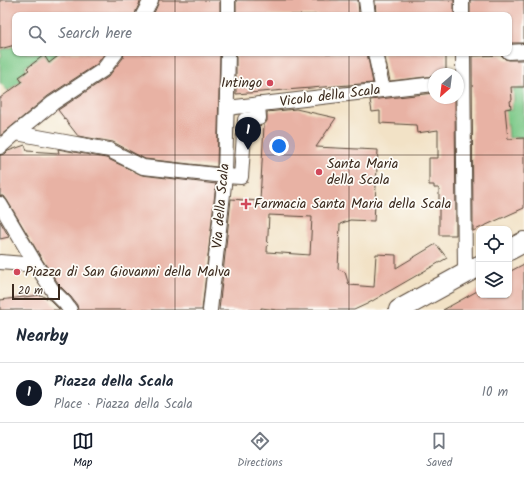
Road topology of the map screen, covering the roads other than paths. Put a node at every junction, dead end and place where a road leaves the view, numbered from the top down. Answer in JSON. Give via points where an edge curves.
{"nodes":[{"id":1,"x":151,"y":0,"type":"edge"},
{"id":2,"x":228,"y":0,"type":"edge"},
{"id":3,"x":366,"y":0,"type":"edge"},
{"id":4,"x":462,"y":0,"type":"edge"},
{"id":5,"x":145,"y":12,"type":"edge"},
{"id":6,"x":228,"y":12,"type":"edge"},
{"id":7,"x":368,"y":12,"type":"edge"},
{"id":8,"x":462,"y":12,"type":"edge"},
{"id":9,"x":524,"y":51,"type":"edge"},
{"id":10,"x":512,"y":52,"type":"edge"},
{"id":11,"x":114,"y":56,"type":"edge"},
{"id":12,"x":228,"y":56,"type":"edge"},
{"id":13,"x":377,"y":56,"type":"edge"},
{"id":14,"x":463,"y":56,"type":"edge"},
{"id":15,"x":462,"y":68,"type":"edge"},
{"id":16,"x":428,"y":85,"type":"edge"},
{"id":17,"x":383,"y":90,"type":"junction"},
{"id":18,"x":258,"y":104,"type":"junction"},
{"id":19,"x":462,"y":104,"type":"edge"},
{"id":20,"x":227,"y":108,"type":"junction"},
{"id":21,"x":16,"y":133,"type":"junction"},
{"id":22,"x":0,"y":147,"type":"edge"},
{"id":23,"x":225,"y":176,"type":"junction"},
{"id":24,"x":0,"y":204,"type":"edge"},
{"id":25,"x":524,"y":242,"type":"edge"},
{"id":26,"x":512,"y":248,"type":"edge"},
{"id":27,"x":0,"y":262,"type":"edge"},
{"id":28,"x":36,"y":265,"type":"junction"},
{"id":29,"x":472,"y":270,"type":"edge"},
{"id":30,"x":70,"y":310,"type":"edge"},
{"id":31,"x":210,"y":310,"type":"edge"},
{"id":32,"x":399,"y":310,"type":"edge"}],
"edges":[{"from":1,"to":5,"type":"street"},
{"from":2,"to":6,"type":"street"},
{"from":3,"to":7,"type":"street"},
{"from":4,"to":8,"type":"street"},
{"from":9,"to":10,"type":"street"},
{"from":11,"to":21,"type":"street","via":[[103,70],[54,103]]},
{"from":12,"to":20,"type":"street","name":"Via della Scala"},
{"from":13,"to":17,"type":"street"},
{"from":14,"to":15,"type":"street"},
{"from":16,"to":17,"type":"street","name":"Vicolo della Scala"},
{"from":17,"to":18,"type":"street","name":"Vicolo della Scala"},
{"from":18,"to":20,"type":"street","name":"Vicolo della Scala"},
{"from":18,"to":23,"type":"street","via":[[259,118],[245,120],[241,177]]},
{"from":19,"to":29,"type":"street"},
{"from":20,"to":23,"type":"street","name":"Via della Scala"},
{"from":21,"to":22,"type":"street"},
{"from":21,"to":23,"type":"street","via":[[109,150],[143,167]]},
{"from":23,"to":31,"type":"street","name":"Via della Scala"},
{"from":24,"to":28,"type":"street"},
{"from":25,"to":26,"type":"street"},
{"from":27,"to":28,"type":"street"},
{"from":28,"to":30,"type":"street","via":[[53,291]]},
{"from":29,"to":32,"type":"street"}]}
